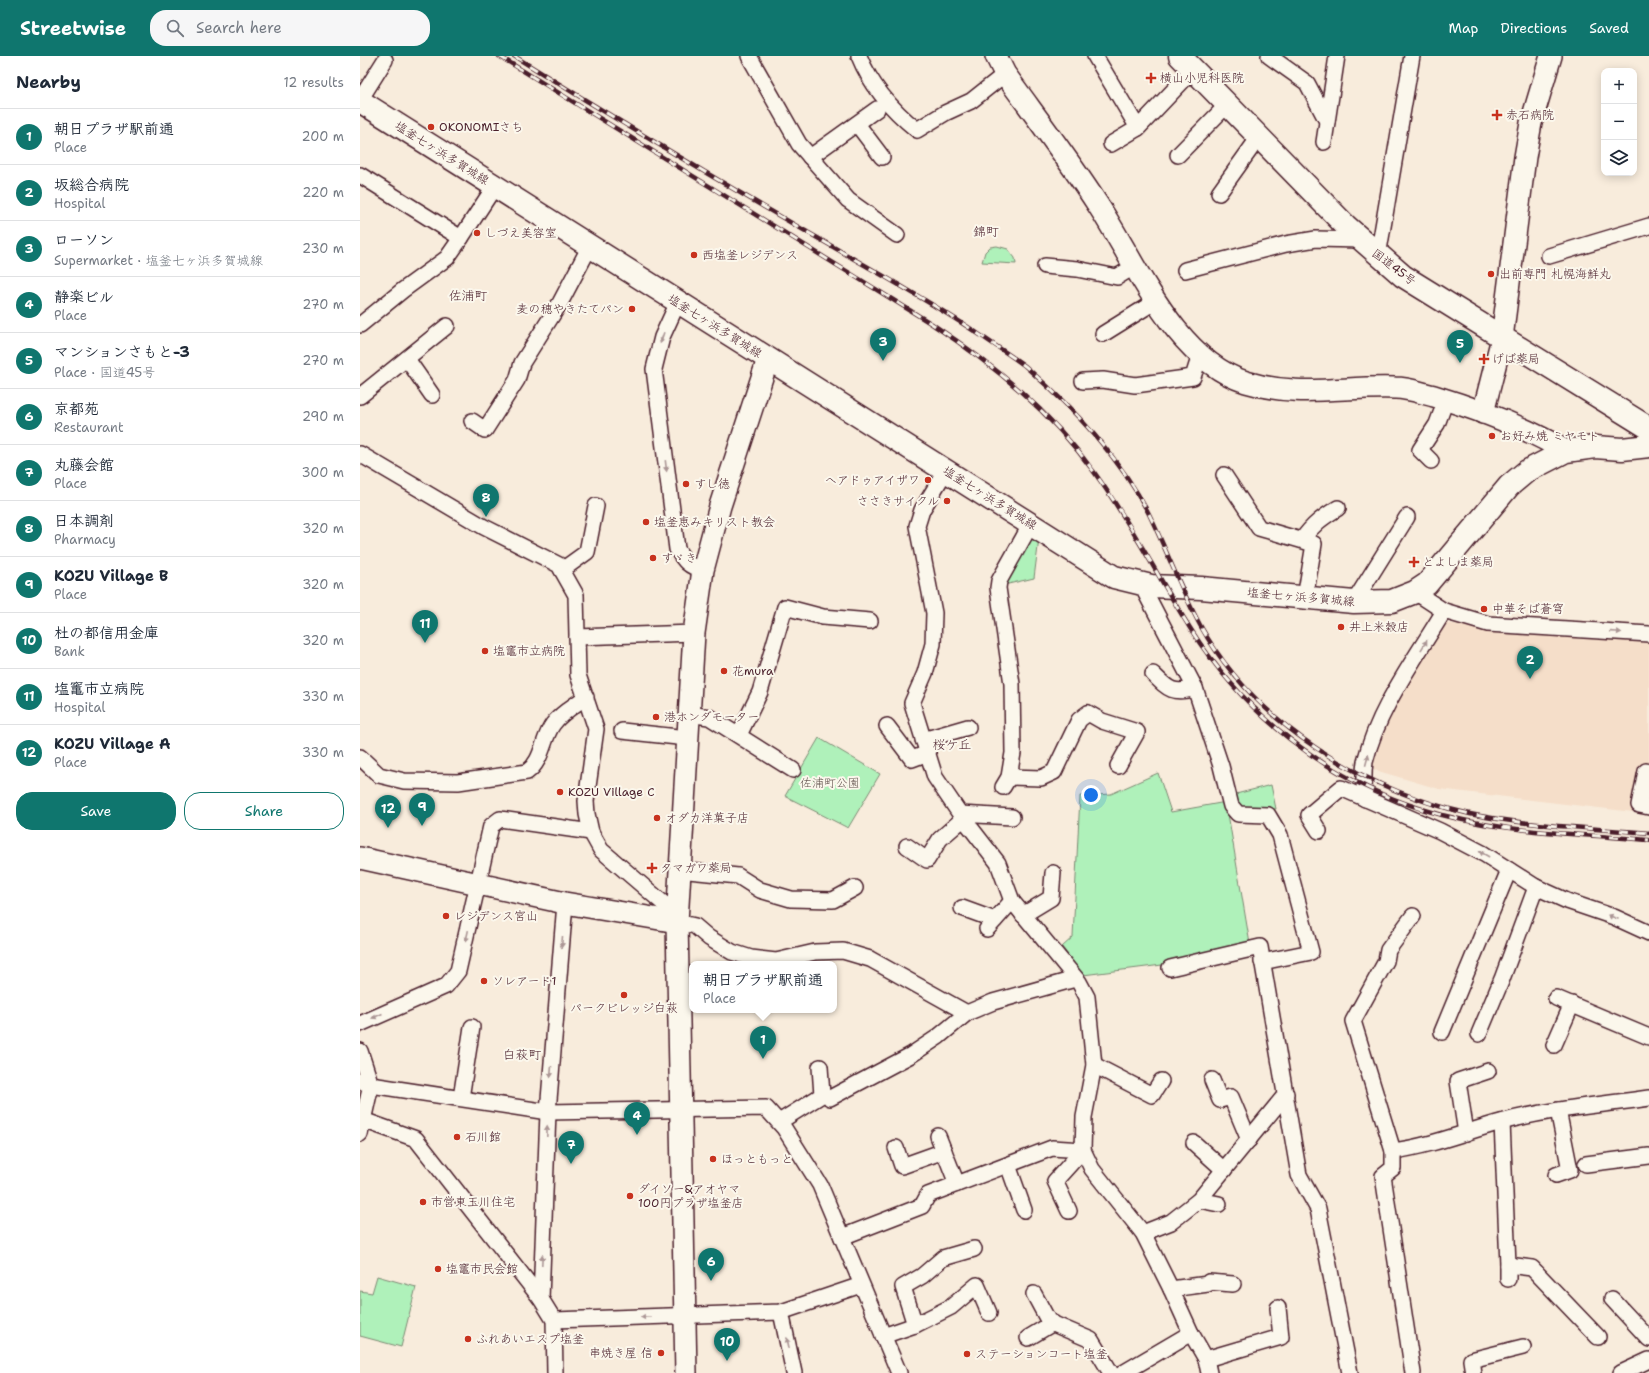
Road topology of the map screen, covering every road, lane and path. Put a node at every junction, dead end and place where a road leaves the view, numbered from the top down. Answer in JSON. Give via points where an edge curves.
{"nodes":[{"id":1,"x":749,"y":56,"type":"edge"},
{"id":2,"x":859,"y":56,"type":"edge"},
{"id":3,"x":1095,"y":56,"type":"edge"},
{"id":4,"x":1269,"y":56,"type":"edge"},
{"id":5,"x":1337,"y":56,"type":"edge"},
{"id":6,"x":1412,"y":56,"type":"edge"},
{"id":7,"x":1551,"y":56,"type":"edge"},
{"id":8,"x":386,"y":60,"type":"dead end"},
{"id":9,"x":1286,"y":61,"type":"edge"},
{"id":10,"x":1186,"y":63,"type":"edge"},
{"id":11,"x":1000,"y":65,"type":"edge"},
{"id":12,"x":361,"y":105,"type":"edge"},
{"id":13,"x":1227,"y":105,"type":"junction"},
{"id":14,"x":877,"y":109,"type":"dead end"},
{"id":15,"x":1327,"y":121,"type":"junction"},
{"id":16,"x":857,"y":124,"type":"junction"},
{"id":17,"x":1138,"y":128,"type":"junction"},
{"id":18,"x":1259,"y":137,"type":"junction"},
{"id":19,"x":1324,"y":142,"type":"dead end"},
{"id":20,"x":1111,"y":144,"type":"dead end"},
{"id":21,"x":1178,"y":155,"type":"dead end"},
{"id":22,"x":882,"y":157,"type":"dead end"},
{"id":23,"x":810,"y":158,"type":"junction"},
{"id":24,"x":360,"y":175,"type":"edge"},
{"id":25,"x":495,"y":186,"type":"junction"},
{"id":26,"x":1218,"y":193,"type":"dead end"},
{"id":27,"x":1649,"y":226,"type":"edge"},
{"id":28,"x":897,"y":235,"type":"dead end"},
{"id":29,"x":461,"y":238,"type":"junction"},
{"id":30,"x":1361,"y":240,"type":"junction"},
{"id":31,"x":590,"y":246,"type":"junction"},
{"id":32,"x":1378,"y":256,"type":"junction"},
{"id":33,"x":1549,"y":256,"type":"dead end"},
{"id":34,"x":1045,"y":266,"type":"dead end"},
{"id":35,"x":1135,"y":266,"type":"junction"},
{"id":36,"x":1185,"y":270,"type":"dead end"},
{"id":37,"x":1156,"y":301,"type":"junction"},
{"id":38,"x":678,"y":302,"type":"junction"},
{"id":39,"x":360,"y":325,"type":"edge"},
{"id":40,"x":447,"y":326,"type":"dead end"},
{"id":41,"x":1103,"y":334,"type":"dead end"},
{"id":42,"x":1502,"y":338,"type":"junction"},
{"id":43,"x":1200,"y":355,"type":"junction"},
{"id":44,"x":407,"y":359,"type":"junction"},
{"id":45,"x":768,"y":359,"type":"junction"},
{"id":46,"x":1082,"y":381,"type":"dead end"},
{"id":47,"x":432,"y":395,"type":"dead end"},
{"id":48,"x":360,"y":396,"type":"edge"},
{"id":49,"x":1446,"y":400,"type":"junction"},
{"id":50,"x":1483,"y":413,"type":"junction"},
{"id":51,"x":472,"y":421,"type":"dead end"},
{"id":52,"x":1649,"y":428,"type":"edge"},
{"id":53,"x":1649,"y":446,"type":"edge"},
{"id":54,"x":1566,"y":451,"type":"junction"},
{"id":55,"x":360,"y":454,"type":"edge"},
{"id":56,"x":1432,"y":461,"type":"dead end"},
{"id":57,"x":946,"y":470,"type":"junction"},
{"id":58,"x":1224,"y":475,"type":"dead end"},
{"id":59,"x":596,"y":506,"type":"dead end"},
{"id":60,"x":1338,"y":508,"type":"dead end"},
{"id":61,"x":1407,"y":517,"type":"dead end"},
{"id":62,"x":1031,"y":524,"type":"junction"},
{"id":63,"x":1302,"y":540,"type":"junction"},
{"id":64,"x":562,"y":570,"type":"junction"},
{"id":65,"x":703,"y":570,"type":"junction"},
{"id":66,"x":1141,"y":584,"type":"junction"},
{"id":67,"x":1415,"y":592,"type":"junction"},
{"id":68,"x":1306,"y":598,"type":"junction"},
{"id":69,"x":1354,"y":602,"type":"junction"},
{"id":70,"x":1444,"y":611,"type":"junction"},
{"id":71,"x":870,"y":621,"type":"dead end"},
{"id":72,"x":694,"y":634,"type":"junction"},
{"id":73,"x":1649,"y":634,"type":"edge"},
{"id":74,"x":577,"y":637,"type":"junction"},
{"id":75,"x":1152,"y":674,"type":"dead end"},
{"id":76,"x":1195,"y":688,"type":"junction"},
{"id":77,"x":586,"y":697,"type":"junction"},
{"id":78,"x":689,"y":714,"type":"junction"},
{"id":79,"x":887,"y":726,"type":"dead end"},
{"id":80,"x":968,"y":727,"type":"dead end"},
{"id":81,"x":622,"y":731,"type":"dead end"},
{"id":82,"x":739,"y":735,"type":"junction"},
{"id":83,"x":687,"y":738,"type":"junction"},
{"id":84,"x":926,"y":746,"type":"junction"},
{"id":85,"x":360,"y":757,"type":"edge"},
{"id":86,"x":1118,"y":766,"type":"dead end"},
{"id":87,"x":793,"y":770,"type":"dead end"},
{"id":88,"x":1646,"y":770,"type":"dead end"},
{"id":89,"x":1365,"y":799,"type":"junction"},
{"id":90,"x":1649,"y":807,"type":"edge"},
{"id":91,"x":962,"y":816,"type":"junction"},
{"id":92,"x":1012,"y":817,"type":"dead end"},
{"id":93,"x":1319,"y":831,"type":"dead end"},
{"id":94,"x":591,"y":832,"type":"junction"},
{"id":95,"x":907,"y":846,"type":"dead end"},
{"id":96,"x":360,"y":858,"type":"edge"},
{"id":97,"x":679,"y":870,"type":"junction"},
{"id":98,"x":1509,"y":870,"type":"junction"},
{"id":99,"x":1053,"y":873,"type":"dead end"},
{"id":100,"x":479,"y":885,"type":"junction"},
{"id":101,"x":1536,"y":887,"type":"junction"},
{"id":102,"x":855,"y":888,"type":"dead end"},
{"id":103,"x":1012,"y":901,"type":"junction"},
{"id":104,"x":565,"y":903,"type":"junction"},
{"id":105,"x":962,"y":908,"type":"dead end"},
{"id":106,"x":1023,"y":915,"type":"junction"},
{"id":107,"x":1413,"y":916,"type":"dead end"},
{"id":108,"x":677,"y":918,"type":"junction"},
{"id":109,"x":1649,"y":933,"type":"edge"},
{"id":110,"x":1262,"y":962,"type":"junction"},
{"id":111,"x":1170,"y":968,"type":"dead end"},
{"id":112,"x":1076,"y":979,"type":"junction"},
{"id":113,"x":1556,"y":998,"type":"dead end"},
{"id":114,"x":1572,"y":1004,"type":"junction"},
{"id":115,"x":968,"y":1014,"type":"junction"},
{"id":116,"x":360,"y":1024,"type":"edge"},
{"id":117,"x":472,"y":1028,"type":"dead end"},
{"id":118,"x":1442,"y":1032,"type":"dead end"},
{"id":119,"x":1479,"y":1034,"type":"dead end"},
{"id":120,"x":1649,"y":1037,"type":"edge"},
{"id":121,"x":1554,"y":1045,"type":"dead end"},
{"id":122,"x":360,"y":1051,"type":"edge"},
{"id":123,"x":1094,"y":1065,"type":"junction"},
{"id":124,"x":820,"y":1067,"type":"dead end"},
{"id":125,"x":1488,"y":1070,"type":"dead end"},
{"id":126,"x":1212,"y":1080,"type":"dead end"},
{"id":127,"x":1161,"y":1081,"type":"dead end"},
{"id":128,"x":366,"y":1083,"type":"edge"},
{"id":129,"x":1286,"y":1094,"type":"junction"},
{"id":130,"x":461,"y":1098,"type":"junction"},
{"id":131,"x":830,"y":1098,"type":"dead end"},
{"id":132,"x":1649,"y":1098,"type":"edge"},
{"id":133,"x":681,"y":1108,"type":"junction"},
{"id":134,"x":1558,"y":1110,"type":"junction"},
{"id":135,"x":548,"y":1112,"type":"junction"},
{"id":136,"x":779,"y":1122,"type":"junction"},
{"id":137,"x":1502,"y":1122,"type":"junction"},
{"id":138,"x":362,"y":1127,"type":"edge"},
{"id":139,"x":1466,"y":1133,"type":"junction"},
{"id":140,"x":938,"y":1136,"type":"dead end"},
{"id":141,"x":1249,"y":1140,"type":"junction"},
{"id":142,"x":1194,"y":1143,"type":"dead end"},
{"id":143,"x":896,"y":1148,"type":"dead end"},
{"id":144,"x":1083,"y":1150,"type":"junction"},
{"id":145,"x":944,"y":1151,"type":"junction"},
{"id":146,"x":1393,"y":1151,"type":"junction"},
{"id":147,"x":1649,"y":1156,"type":"edge"},
{"id":148,"x":1586,"y":1164,"type":"dead end"},
{"id":149,"x":1008,"y":1165,"type":"junction"},
{"id":150,"x":1224,"y":1170,"type":"junction"},
{"id":151,"x":1556,"y":1175,"type":"dead end"},
{"id":152,"x":956,"y":1184,"type":"junction"},
{"id":153,"x":1199,"y":1200,"type":"junction"},
{"id":154,"x":1219,"y":1204,"type":"dead end"},
{"id":155,"x":1024,"y":1210,"type":"dead end"},
{"id":156,"x":1069,"y":1211,"type":"dead end"},
{"id":157,"x":1142,"y":1233,"type":"junction"},
{"id":158,"x":842,"y":1237,"type":"junction"},
{"id":159,"x":974,"y":1249,"type":"dead end"},
{"id":160,"x":1233,"y":1284,"type":"dead end"},
{"id":161,"x":862,"y":1286,"type":"junction"},
{"id":162,"x":1171,"y":1289,"type":"junction"},
{"id":163,"x":1034,"y":1294,"type":"dead end"},
{"id":164,"x":541,"y":1299,"type":"junction"},
{"id":165,"x":1612,"y":1299,"type":"dead end"},
{"id":166,"x":1278,"y":1308,"type":"dead end"},
{"id":167,"x":781,"y":1312,"type":"junction"},
{"id":168,"x":989,"y":1313,"type":"dead end"},
{"id":169,"x":685,"y":1315,"type":"junction"},
{"id":170,"x":554,"y":1320,"type":"junction"},
{"id":171,"x":1053,"y":1323,"type":"junction"},
{"id":172,"x":915,"y":1325,"type":"junction"},
{"id":173,"x":1191,"y":1333,"type":"junction"},
{"id":174,"x":883,"y":1336,"type":"junction"},
{"id":175,"x":1598,"y":1337,"type":"dead end"},
{"id":176,"x":1028,"y":1338,"type":"dead end"},
{"id":177,"x":1649,"y":1339,"type":"edge"},
{"id":178,"x":1523,"y":1347,"type":"dead end"},
{"id":179,"x":1649,"y":1360,"type":"edge"},
{"id":180,"x":1208,"y":1366,"type":"edge"},
{"id":181,"x":556,"y":1373,"type":"edge"},
{"id":182,"x":686,"y":1373,"type":"edge"},
{"id":183,"x":794,"y":1373,"type":"edge"},
{"id":184,"x":899,"y":1373,"type":"edge"},
{"id":185,"x":1111,"y":1373,"type":"edge"},
{"id":186,"x":1123,"y":1373,"type":"edge"},
{"id":187,"x":1350,"y":1373,"type":"edge"},
{"id":188,"x":1413,"y":1373,"type":"edge"},
{"id":189,"x":1473,"y":1373,"type":"edge"},
{"id":190,"x":1621,"y":1373,"type":"edge"}],
"edges":[{"from":1,"to":23,"type":"street","via":[[798,144]]},
{"from":2,"to":11,"type":"street","via":[[875,87],[916,130],[971,101]]},
{"from":3,"to":17,"type":"street"},
{"from":4,"to":9,"type":"street"},
{"from":5,"to":15,"type":"street"},
{"from":6,"to":32,"type":"street"},
{"from":7,"to":42,"type":"street","via":[[1531,122],[1526,150]]},
{"from":8,"to":12,"type":"street"},
{"from":9,"to":15,"type":"street","via":[[1307,83]]},
{"from":10,"to":13,"type":"main road","name":"国道45号"},
{"from":10,"to":17,"type":"street"},
{"from":11,"to":35,"type":"street","via":[[1098,205]]},
{"from":12,"to":25,"type":"main road","name":"塩釜七ヶ浜多賀城線"},
{"from":13,"to":18,"type":"main road","name":"国道45号"},
{"from":13,"to":21,"type":"street"},
{"from":14,"to":16,"type":"street"},
{"from":15,"to":19,"type":"street"},
{"from":16,"to":22,"type":"street"},
{"from":16,"to":23,"type":"street"},
{"from":17,"to":20,"type":"street"},
{"from":18,"to":26,"type":"street"},
{"from":18,"to":30,"type":"main road","name":"国道45号"},
{"from":23,"to":28,"type":"street","via":[[848,200]]},
{"from":24,"to":29,"type":"street"},
{"from":25,"to":29,"type":"street"},
{"from":25,"to":31,"type":"main road","name":"塩釜七ヶ浜多賀城線"},
{"from":27,"to":33,"type":"street"},
{"from":29,"to":39,"type":"street","via":[[446,258]]},
{"from":30,"to":32,"type":"main road","name":"国道45号"},
{"from":30,"to":36,"type":"street","via":[[1316,239],[1286,244]]},
{"from":31,"to":38,"type":"main road","name":"塩釜七ヶ浜多賀城線"},
{"from":31,"to":51,"type":"street","via":[[560,303],[522,363],[517,380],[484,430]]},
{"from":32,"to":42,"type":"main road","name":"国道45号","via":[[1403,276]]},
{"from":34,"to":35,"type":"street","via":[[1117,277]]},
{"from":35,"to":37,"type":"street"},
{"from":37,"to":41,"type":"street"},
{"from":37,"to":43,"type":"street","via":[[1188,344]]},
{"from":38,"to":45,"type":"main road","name":"塩釜七ヶ浜多賀城線"},
{"from":38,"to":65,"type":"street","one_way":true,"via":[[662,337],[654,369],[677,549],[692,568]]},
{"from":40,"to":44,"type":"street"},
{"from":42,"to":50,"type":"street"},
{"from":42,"to":52,"type":"main road","name":"国道45号"},
{"from":43,"to":46,"type":"street","via":[[1193,378],[1135,385],[1103,380]]},
{"from":43,"to":49,"type":"street","via":[[1220,370],[1245,382],[1287,391],[1396,388]]},
{"from":44,"to":47,"type":"street"},
{"from":44,"to":48,"type":"street"},
{"from":45,"to":57,"type":"main road","name":"塩釜七ヶ浜多賀城線"},
{"from":45,"to":65,"type":"street","via":[[720,506]]},
{"from":49,"to":50,"type":"street"},
{"from":49,"to":56,"type":"street","via":[[1437,424],[1420,450]]},
{"from":50,"to":54,"type":"street","via":[[1539,435]]},
{"from":53,"to":54,"type":"main road","name":"塩釜七ヶ浜多賀城線","via":[[1622,449],[1595,447]]},
{"from":54,"to":67,"type":"main road","name":"塩釜七ヶ浜多賀城線","via":[[1528,471],[1509,486],[1427,584]]},
{"from":55,"to":64,"type":"street","via":[[484,527],[559,564]]},
{"from":57,"to":62,"type":"main road","name":"塩釜七ヶ浜多賀城線"},
{"from":57,"to":84,"type":"street","via":[[922,510],[917,526],[934,613],[933,644],[925,673],[912,703]]},
{"from":58,"to":63,"type":"street","via":[[1258,528]]},
{"from":59,"to":64,"type":"street","via":[[587,552]]},
{"from":60,"to":63,"type":"street","via":[[1321,518]]},
{"from":61,"to":69,"type":"street"},
{"from":62,"to":66,"type":"main road","name":"塩釜七ヶ浜多賀城線","via":[[1114,577]]},
{"from":62,"to":86,"type":"street","via":[[998,588],[1012,684],[1013,753],[1006,782],[1040,778],[1054,772],[1079,720],[1088,713],[1102,721],[1137,732]]},
{"from":63,"to":68,"type":"street","via":[[1314,544]]},
{"from":64,"to":74,"type":"street","via":[[576,595]]},
{"from":65,"to":72,"type":"street"},
{"from":66,"to":68,"type":"main road","name":"塩釜七ヶ浜多賀城線"},
{"from":66,"to":76,"type":"street"},
{"from":67,"to":69,"type":"main road","name":"塩釜七ヶ浜多賀城線","via":[[1392,601]]},
{"from":67,"to":70,"type":"street"},
{"from":68,"to":69,"type":"main road","name":"塩釜七ヶ浜多賀城線"},
{"from":70,"to":73,"type":"street","one_way":true,"via":[[1488,624]]},
{"from":89,"to":70,"type":"street","one_way":true,"via":[[1365,763],[1378,726],[1395,692]]},
{"from":71,"to":82,"type":"street","via":[[823,617],[785,607],[760,692]]},
{"from":72,"to":74,"type":"street"},
{"from":72,"to":78,"type":"street"},
{"from":74,"to":77,"type":"street","via":[[578,674]]},
{"from":75,"to":76,"type":"street","via":[[1164,686],[1181,692]]},
{"from":76,"to":110,"type":"street","via":[[1222,766],[1231,806],[1238,814],[1268,815],[1280,835],[1311,952]]},
{"from":77,"to":85,"type":"street","via":[[552,725],[535,767],[527,772],[458,782],[404,781],[379,775]]},
{"from":77,"to":94,"type":"street","via":[[596,729],[586,801]]},
{"from":78,"to":82,"type":"street","via":[[709,717]]},
{"from":78,"to":83,"type":"street"},
{"from":79,"to":84,"type":"street","via":[[912,759]]},
{"from":80,"to":84,"type":"street"},
{"from":81,"to":83,"type":"street"},
{"from":82,"to":87,"type":"street"},
{"from":83,"to":97,"type":"street"},
{"from":84,"to":91,"type":"street","via":[[935,777]]},
{"from":88,"to":90,"type":"street","via":[[1639,805]]},
{"from":89,"to":93,"type":"street","via":[[1341,788],[1309,815]]},
{"from":98,"to":89,"type":"street","one_way":true,"via":[[1440,831]]},
{"from":91,"to":92,"type":"street"},
{"from":91,"to":95,"type":"street","via":[[940,839],[927,860]]},
{"from":91,"to":103,"type":"street","via":[[998,863]]},
{"from":94,"to":100,"type":"street","via":[[500,818],[492,826]]},
{"from":94,"to":108,"type":"street","via":[[601,850]]},
{"from":96,"to":100,"type":"street"},
{"from":97,"to":102,"type":"street","via":[[738,876],[760,890],[791,899],[833,900]]},
{"from":97,"to":108,"type":"street"},
{"from":98,"to":101,"type":"street"},
{"from":98,"to":118,"type":"street"},
{"from":99,"to":106,"type":"street","via":[[1051,898]]},
{"from":100,"to":104,"type":"street"},
{"from":100,"to":116,"type":"street","one_way":true,"via":[[458,971],[446,986]]},
{"from":109,"to":101,"type":"street","one_way":true},
{"from":101,"to":119,"type":"street"},
{"from":103,"to":105,"type":"street","via":[[991,925]]},
{"from":103,"to":106,"type":"street"},
{"from":104,"to":108,"type":"street"},
{"from":104,"to":135,"type":"street","one_way":true},
{"from":106,"to":112,"type":"street"},
{"from":107,"to":146,"type":"street","via":[[1388,950],[1386,961],[1354,1021]]},
{"from":108,"to":115,"type":"street","via":[[695,926],[732,952],[751,958],[776,961],[815,952],[844,951],[870,959]]},
{"from":108,"to":133,"type":"street"},
{"from":110,"to":111,"type":"street","via":[[1260,947]]},
{"from":110,"to":129,"type":"street"},
{"from":112,"to":115,"type":"street","via":[[993,1002]]},
{"from":112,"to":123,"type":"street","via":[[1087,997]]},
{"from":113,"to":114,"type":"street"},
{"from":114,"to":120,"type":"street"},
{"from":114,"to":121,"type":"street"},
{"from":115,"to":131,"type":"street","via":[[911,1055]]},
{"from":117,"to":130,"type":"street"},
{"from":122,"to":128,"type":"street"},
{"from":123,"to":127,"type":"street","via":[[1152,1095]]},
{"from":123,"to":144,"type":"street","via":[[1084,1117]]},
{"from":124,"to":136,"type":"street","via":[[822,1095]]},
{"from":125,"to":139,"type":"street","via":[[1458,1081]]},
{"from":126,"to":141,"type":"street","via":[[1220,1100],[1231,1097]]},
{"from":128,"to":130,"type":"street"},
{"from":128,"to":138,"type":"street"},
{"from":129,"to":141,"type":"street"},
{"from":129,"to":187,"type":"street","via":[[1299,1175],[1318,1209]]},
{"from":130,"to":135,"type":"street"},
{"from":132,"to":134,"type":"street"},
{"from":133,"to":135,"type":"street"},
{"from":133,"to":136,"type":"street","via":[[766,1108]]},
{"from":133,"to":169,"type":"street"},
{"from":134,"to":137,"type":"street"},
{"from":134,"to":151,"type":"street","via":[[1570,1170]]},
{"from":164,"to":135,"type":"street","one_way":true},
{"from":136,"to":158,"type":"street","via":[[820,1185]]},
{"from":137,"to":139,"type":"street"},
{"from":137,"to":175,"type":"street","via":[[1508,1272],[1532,1268]]},
{"from":138,"to":164,"type":"street","via":[[416,1139]]},
{"from":139,"to":146,"type":"street","via":[[1419,1148]]},
{"from":140,"to":145,"type":"street"},
{"from":141,"to":150,"type":"street"},
{"from":142,"to":150,"type":"street"},
{"from":143,"to":145,"type":"street","via":[[902,1166]]},
{"from":144,"to":149,"type":"street","via":[[1052,1148]]},
{"from":144,"to":156,"type":"street","via":[[1056,1181]]},
{"from":144,"to":157,"type":"street","via":[[1092,1169]]},
{"from":145,"to":152,"type":"street"},
{"from":146,"to":188,"type":"street","via":[[1393,1168],[1382,1176]]},
{"from":147,"to":148,"type":"street"},
{"from":149,"to":152,"type":"street"},
{"from":149,"to":155,"type":"street"},
{"from":150,"to":153,"type":"street"},
{"from":152,"to":158,"type":"street","via":[[928,1195],[922,1206]]},
{"from":153,"to":154,"type":"street"},
{"from":153,"to":157,"type":"street","via":[[1171,1222]]},
{"from":157,"to":162,"type":"street"},
{"from":158,"to":161,"type":"street"},
{"from":159,"to":172,"type":"street","via":[[943,1258],[922,1276],[903,1287]]},
{"from":160,"to":162,"type":"street","via":[[1209,1282]]},
{"from":161,"to":167,"type":"street"},
{"from":161,"to":174,"type":"street"},
{"from":162,"to":173,"type":"street"},
{"from":163,"to":171,"type":"street","via":[[1049,1322]]},
{"from":164,"to":170,"type":"street"},
{"from":165,"to":177,"type":"street"},
{"from":166,"to":180,"type":"street","via":[[1281,1337]]},
{"from":167,"to":169,"type":"street"},
{"from":183,"to":167,"type":"street","one_way":true},
{"from":168,"to":172,"type":"street","via":[[977,1285],[951,1307]]},
{"from":169,"to":170,"type":"street","one_way":true},
{"from":169,"to":182,"type":"street"},
{"from":170,"to":181,"type":"street"},
{"from":171,"to":176,"type":"street"},
{"from":171,"to":185,"type":"street","via":[[1090,1340]]},
{"from":172,"to":174,"type":"street"},
{"from":173,"to":180,"type":"street"},
{"from":173,"to":186,"type":"street"},
{"from":174,"to":184,"type":"street"},
{"from":178,"to":189,"type":"street","via":[[1471,1360]]},
{"from":179,"to":190,"type":"street"}]}
